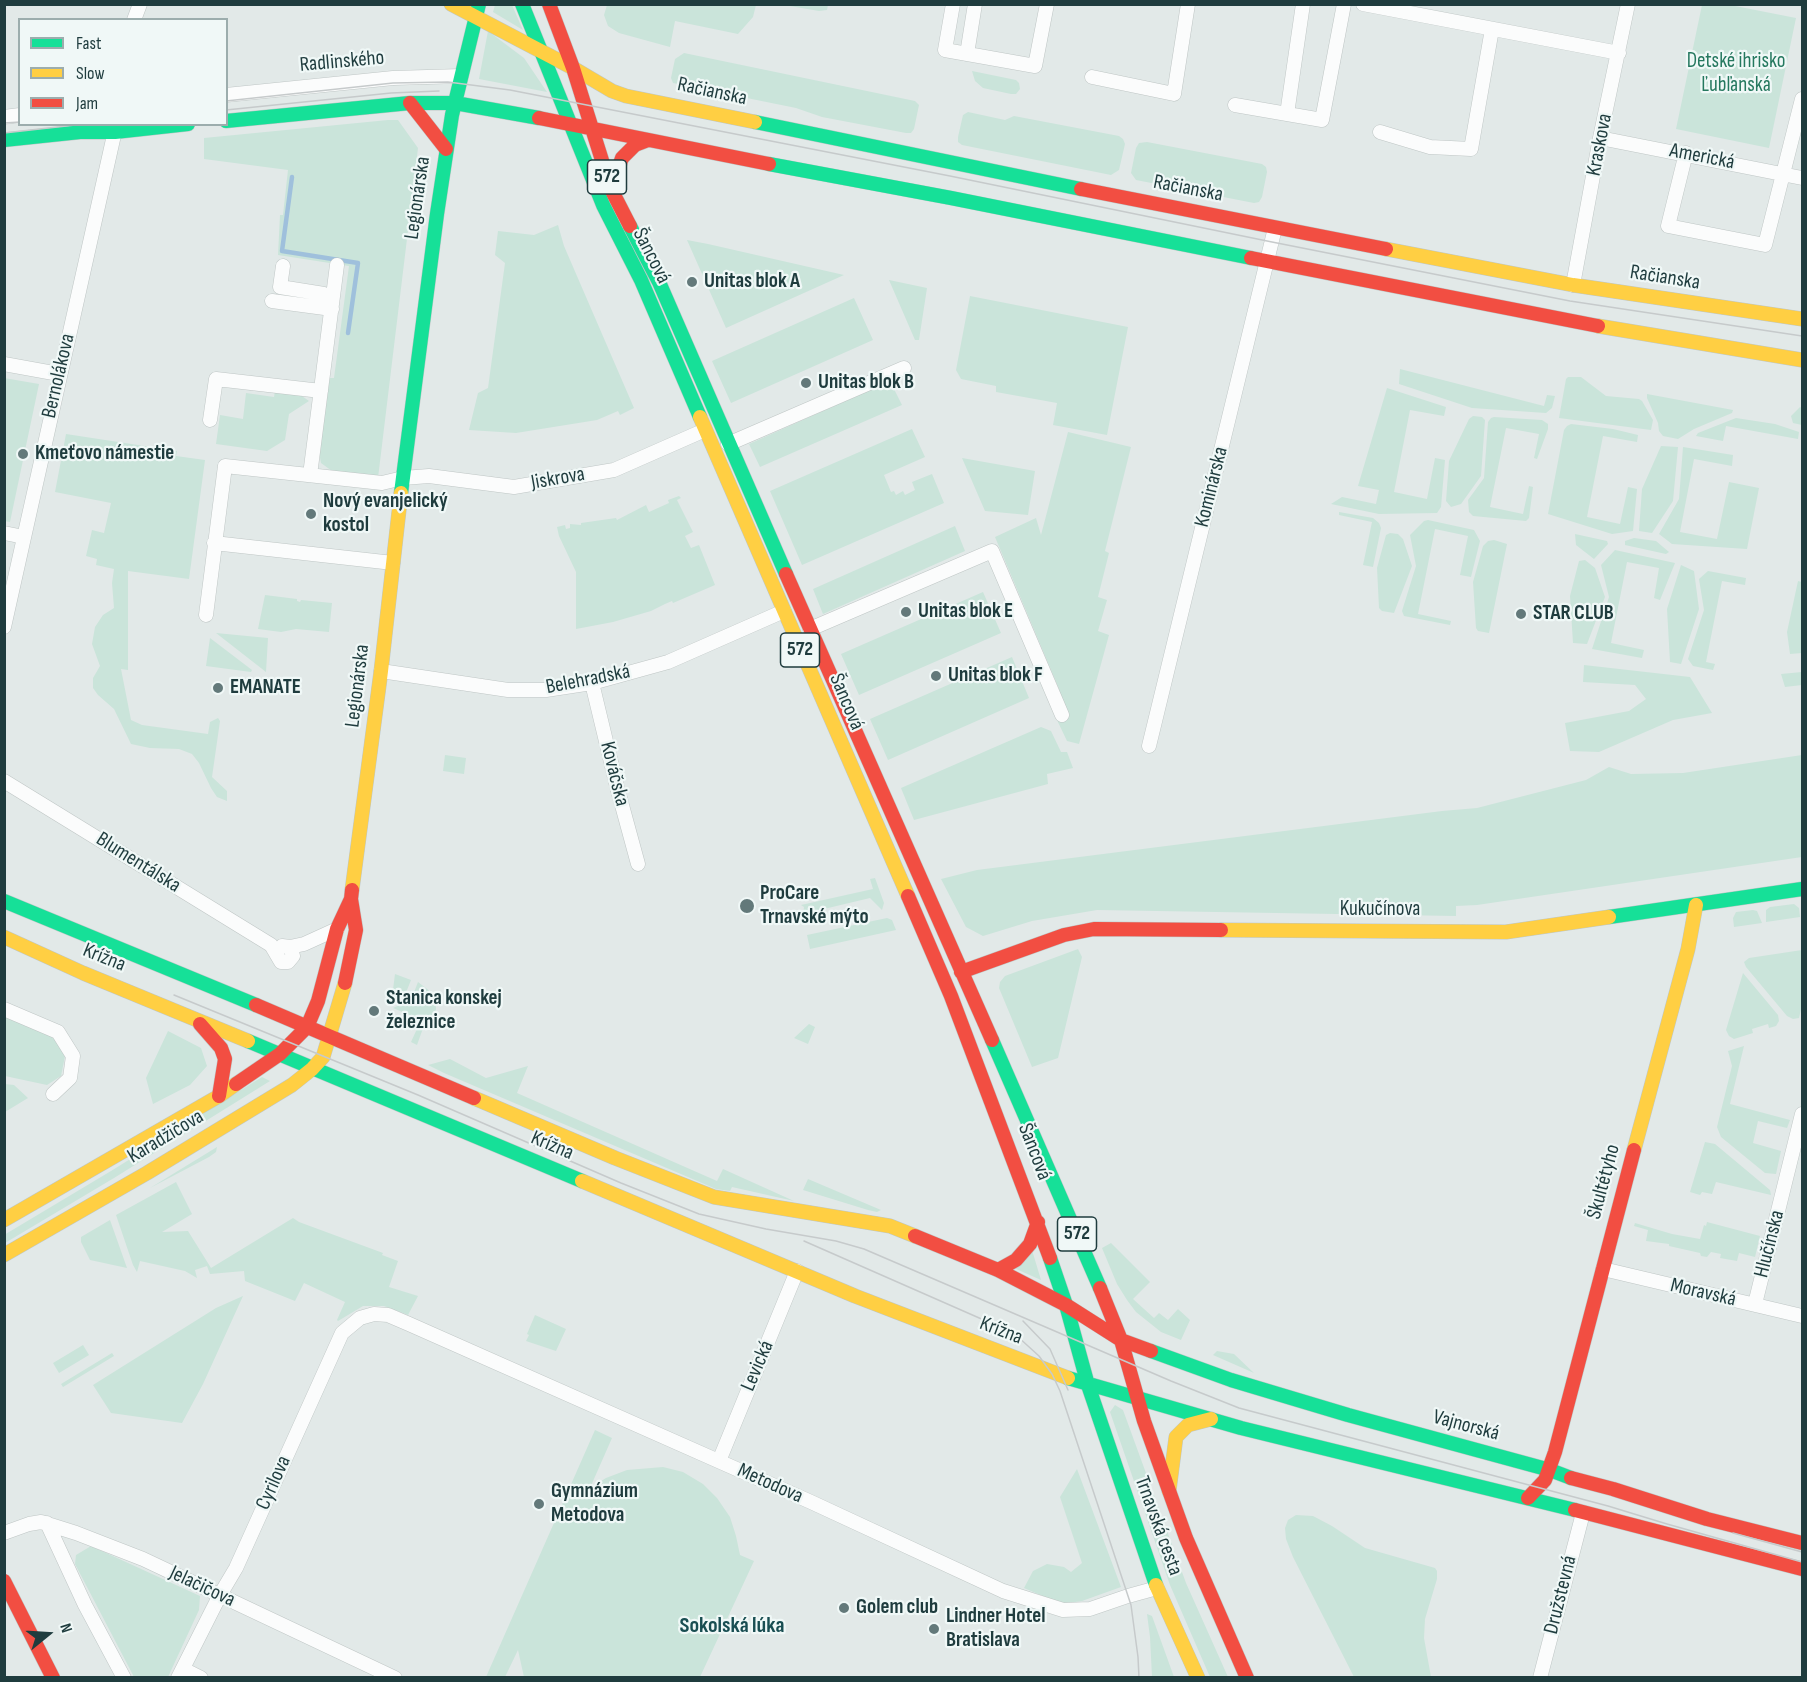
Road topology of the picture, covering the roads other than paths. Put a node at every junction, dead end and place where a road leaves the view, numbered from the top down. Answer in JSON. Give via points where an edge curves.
{"nodes":[{"id":1,"x":451,"y":4,"type":"edge"},
{"id":2,"x":522,"y":4,"type":"edge"},
{"id":3,"x":549,"y":4,"type":"edge"},
{"id":4,"x":953,"y":4,"type":"edge"},
{"id":5,"x":975,"y":4,"type":"edge"},
{"id":6,"x":1047,"y":4,"type":"edge"},
{"id":7,"x":1188,"y":4,"type":"edge"},
{"id":8,"x":1303,"y":4,"type":"edge"},
{"id":9,"x":1344,"y":4,"type":"edge"},
{"id":10,"x":1363,"y":4,"type":"edge"},
{"id":11,"x":1629,"y":4,"type":"edge"},
{"id":12,"x":478,"y":11,"type":"edge"},
{"id":13,"x":1492,"y":29,"type":"junction"},
{"id":14,"x":543,"y":53,"type":"junction"},
{"id":15,"x":1619,"y":53,"type":"junction"},
{"id":16,"x":967,"y":54,"type":"junction"},
{"id":17,"x":573,"y":69,"type":"junction"},
{"id":18,"x":461,"y":76,"type":"junction"},
{"id":19,"x":1092,"y":77,"type":"dead end"},
{"id":20,"x":228,"y":94,"type":"edge"},
{"id":21,"x":1803,"y":99,"type":"edge"},
{"id":22,"x":410,"y":103,"type":"junction"},
{"id":23,"x":455,"y":103,"type":"junction"},
{"id":24,"x":1235,"y":105,"type":"dead end"},
{"id":25,"x":1287,"y":114,"type":"junction"},
{"id":26,"x":228,"y":121,"type":"edge"},
{"id":27,"x":570,"y":124,"type":"junction"},
{"id":28,"x":152,"y":126,"type":"edge"},
{"id":29,"x":590,"y":127,"type":"junction"},
{"id":30,"x":115,"y":128,"type":"edge"},
{"id":31,"x":1380,"y":132,"type":"dead end"},
{"id":32,"x":1600,"y":138,"type":"junction"},
{"id":33,"x":4,"y":140,"type":"edge"},
{"id":34,"x":648,"y":140,"type":"junction"},
{"id":35,"x":447,"y":149,"type":"junction"},
{"id":36,"x":1686,"y":153,"type":"junction"},
{"id":37,"x":1782,"y":173,"type":"junction"},
{"id":38,"x":1803,"y":178,"type":"edge"},
{"id":39,"x":612,"y":189,"type":"junction"},
{"id":40,"x":1275,"y":228,"type":"junction"},
{"id":41,"x":1267,"y":261,"type":"junction"},
{"id":42,"x":337,"y":265,"type":"dead end"},
{"id":43,"x":283,"y":266,"type":"dead end"},
{"id":44,"x":1573,"y":285,"type":"junction"},
{"id":45,"x":272,"y":301,"type":"dead end"},
{"id":46,"x":332,"y":309,"type":"junction"},
{"id":47,"x":1803,"y":319,"type":"edge"},
{"id":48,"x":1803,"y":360,"type":"edge"},
{"id":49,"x":4,"y":364,"type":"edge"},
{"id":50,"x":904,"y":368,"type":"dead end"},
{"id":51,"x":59,"y":374,"type":"junction"},
{"id":52,"x":321,"y":392,"type":"junction"},
{"id":53,"x":210,"y":420,"type":"dead end"},
{"id":54,"x":705,"y":430,"type":"junction"},
{"id":55,"x":728,"y":444,"type":"junction"},
{"id":56,"x":310,"y":475,"type":"junction"},
{"id":57,"x":403,"y":478,"type":"junction"},
{"id":58,"x":4,"y":533,"type":"edge"},
{"id":59,"x":24,"y":537,"type":"junction"},
{"id":60,"x":214,"y":543,"type":"junction"},
{"id":61,"x":393,"y":564,"type":"junction"},
{"id":62,"x":784,"y":611,"type":"junction"},
{"id":63,"x":206,"y":615,"type":"dead end"},
{"id":64,"x":4,"y":627,"type":"edge"},
{"id":65,"x":810,"y":629,"type":"junction"},
{"id":66,"x":381,"y":671,"type":"junction"},
{"id":67,"x":592,"y":683,"type":"junction"},
{"id":68,"x":1062,"y":715,"type":"dead end"},
{"id":69,"x":1149,"y":746,"type":"dead end"},
{"id":70,"x":4,"y":781,"type":"edge"},
{"id":71,"x":638,"y":864,"type":"dead end"},
{"id":72,"x":1803,"y":888,"type":"edge"},
{"id":73,"x":351,"y":899,"type":"junction"},
{"id":74,"x":4,"y":901,"type":"edge"},
{"id":75,"x":1696,"y":905,"type":"junction"},
{"id":76,"x":337,"y":929,"type":"junction"},
{"id":77,"x":4,"y":936,"type":"edge"},
{"id":78,"x":961,"y":972,"type":"junction"},
{"id":79,"x":4,"y":1009,"type":"edge"},
{"id":80,"x":196,"y":1020,"type":"junction"},
{"id":81,"x":307,"y":1027,"type":"junction"},
{"id":82,"x":330,"y":1036,"type":"junction"},
{"id":83,"x":280,"y":1054,"type":"junction"},
{"id":84,"x":312,"y":1069,"type":"junction"},
{"id":85,"x":53,"y":1094,"type":"dead end"},
{"id":86,"x":219,"y":1096,"type":"junction"},
{"id":87,"x":1803,"y":1114,"type":"edge"},
{"id":88,"x":4,"y":1220,"type":"edge"},
{"id":89,"x":1038,"y":1222,"type":"junction"},
{"id":90,"x":4,"y":1255,"type":"edge"},
{"id":91,"x":1603,"y":1269,"type":"junction"},
{"id":92,"x":998,"y":1270,"type":"junction"},
{"id":93,"x":797,"y":1272,"type":"junction"},
{"id":94,"x":1755,"y":1304,"type":"junction"},
{"id":95,"x":1066,"y":1305,"type":"junction"},
{"id":96,"x":388,"y":1315,"type":"joint"},
{"id":97,"x":1803,"y":1316,"type":"edge"},
{"id":98,"x":1121,"y":1340,"type":"junction"},
{"id":99,"x":1088,"y":1385,"type":"junction"},
{"id":100,"x":1137,"y":1400,"type":"junction"},
{"id":101,"x":1211,"y":1419,"type":"junction"},
{"id":102,"x":719,"y":1461,"type":"junction"},
{"id":103,"x":1550,"y":1470,"type":"junction"},
{"id":104,"x":1169,"y":1491,"type":"junction"},
{"id":105,"x":1528,"y":1498,"type":"junction"},
{"id":106,"x":1582,"y":1513,"type":"junction"},
{"id":107,"x":47,"y":1523,"type":"junction"},
{"id":108,"x":4,"y":1533,"type":"edge"},
{"id":109,"x":1803,"y":1543,"type":"edge"},
{"id":110,"x":1803,"y":1569,"type":"edge"},
{"id":111,"x":4,"y":1581,"type":"edge"},
{"id":112,"x":1157,"y":1588,"type":"junction"},
{"id":113,"x":220,"y":1595,"type":"junction"},
{"id":114,"x":181,"y":1673,"type":"edge"},
{"id":115,"x":53,"y":1677,"type":"edge"},
{"id":116,"x":124,"y":1677,"type":"edge"},
{"id":117,"x":201,"y":1677,"type":"edge"},
{"id":118,"x":395,"y":1677,"type":"edge"},
{"id":119,"x":1198,"y":1677,"type":"edge"},
{"id":120,"x":1247,"y":1677,"type":"edge"},
{"id":121,"x":1540,"y":1677,"type":"edge"}],
"edges":[{"from":1,"to":12,"type":"main road","name":"Račianska"},
{"from":2,"to":14,"type":"main road","number":"572"},
{"from":3,"to":17,"type":"main road","number":"572"},
{"from":4,"to":16,"type":"street","via":[[945,50]]},
{"from":5,"to":16,"type":"street"},
{"from":6,"to":16,"type":"street","via":[[1035,66]]},
{"from":7,"to":19,"type":"street","via":[[1174,94]]},
{"from":8,"to":25,"type":"street"},
{"from":9,"to":25,"type":"street","via":[[1322,120]]},
{"from":10,"to":13,"type":"street"},
{"from":11,"to":15,"type":"street","name":"Kraskova"},
{"from":12,"to":14,"type":"main road","name":"Račianska"},
{"from":12,"to":18,"type":"main road","name":"Legionárska"},
{"from":13,"to":15,"type":"street"},
{"from":13,"to":31,"type":"street","via":[[1471,149],[1430,147]]},
{"from":14,"to":17,"type":"main road","name":"Račianska"},
{"from":14,"to":27,"type":"main road","number":"572"},
{"from":15,"to":32,"type":"street","name":"Kraskova"},
{"from":17,"to":29,"type":"main road","number":"572"},
{"from":17,"to":40,"type":"main road","name":"Račianska","via":[[626,96]]},
{"from":18,"to":20,"type":"street","name":"Radlinského","via":[[393,78]]},
{"from":18,"to":23,"type":"main road","name":"Legionárska"},
{"from":21,"to":37,"type":"street"},
{"from":22,"to":23,"type":"main road"},
{"from":22,"to":26,"type":"main road"},
{"from":22,"to":35,"type":"main road"},
{"from":23,"to":27,"type":"main road"},
{"from":23,"to":35,"type":"main road","name":"Legionárska"},
{"from":24,"to":25,"type":"street"},
{"from":27,"to":29,"type":"main road"},
{"from":27,"to":54,"type":"main road","name":"Šancová","number":"572"},
{"from":28,"to":30,"type":"main road"},
{"from":29,"to":34,"type":"main road"},
{"from":29,"to":39,"type":"main road","name":"Šancová","number":"572"},
{"from":30,"to":33,"type":"main road"},
{"from":30,"to":51,"type":"street","name":"Bernolákova"},
{"from":32,"to":36,"type":"street","name":"Americká"},
{"from":32,"to":44,"type":"street","name":"Kraskova"},
{"from":34,"to":39,"type":"main road","via":[[635,145],[622,158]]},
{"from":34,"to":41,"type":"main road"},
{"from":35,"to":57,"type":"main road","name":"Legionárska"},
{"from":36,"to":37,"type":"street","name":"Americká"},
{"from":36,"to":37,"type":"street","via":[[1668,226],[1765,245]]},
{"from":37,"to":38,"type":"street","name":"Americká"},
{"from":39,"to":55,"type":"main road","name":"Šancová","number":"572","via":[[659,282]]},
{"from":40,"to":41,"type":"street","name":"Kominárska"},
{"from":40,"to":44,"type":"main road","name":"Račianska"},
{"from":41,"to":48,"type":"main road","via":[[1566,321]]},
{"from":41,"to":69,"type":"street","name":"Kominárska"},
{"from":42,"to":46,"type":"street"},
{"from":43,"to":46,"type":"street","via":[[280,287],[324,294]]},
{"from":44,"to":47,"type":"main road","name":"Račianska"},
{"from":45,"to":46,"type":"street"},
{"from":46,"to":52,"type":"street"},
{"from":49,"to":51,"type":"street"},
{"from":50,"to":55,"type":"street"},
{"from":51,"to":59,"type":"street","name":"Bernolákova"},
{"from":52,"to":53,"type":"street","via":[[216,380]]},
{"from":52,"to":56,"type":"street"},
{"from":54,"to":57,"type":"street","name":"Jiskrova","via":[[614,470],[514,487],[429,476]]},
{"from":54,"to":62,"type":"main road","name":"Šancová","number":"572"},
{"from":55,"to":65,"type":"main road","name":"Šancová","number":"572"},
{"from":56,"to":57,"type":"street","via":[[382,483]]},
{"from":56,"to":60,"type":"street","via":[[225,466]]},
{"from":57,"to":61,"type":"main road","name":"Legionárska"},
{"from":58,"to":59,"type":"street"},
{"from":59,"to":64,"type":"street","name":"Bernolákova"},
{"from":60,"to":61,"type":"street"},
{"from":60,"to":63,"type":"street"},
{"from":61,"to":66,"type":"main road","name":"Legionárska"},
{"from":62,"to":67,"type":"street","name":"Belehradská","via":[[668,662]]},
{"from":62,"to":89,"type":"main road","name":"Šancová","number":"572","via":[[951,996]]},
{"from":65,"to":68,"type":"street","via":[[992,550]]},
{"from":65,"to":78,"type":"main road","name":"Šancová","number":"572"},
{"from":66,"to":67,"type":"street","name":"Belehradská","via":[[508,690],[546,690]]},
{"from":66,"to":73,"type":"main road","name":"Legionárska"},
{"from":67,"to":71,"type":"street","name":"Kováčska"},
{"from":70,"to":76,"type":"street","name":"Blumentálska","via":[[271,945],[281,962],[288,962],[293,956],[290,947]]},
{"from":72,"to":75,"type":"main road","name":"Kukučínova"},
{"from":73,"to":76,"type":"main road","name":"Legionárska"},
{"from":73,"to":82,"type":"main road","name":"Legionárska","via":[[356,930]]},
{"from":74,"to":81,"type":"main road","name":"Krížna"},
{"from":75,"to":78,"type":"main road","name":"Kukučínova","via":[[1492,932],[1094,929],[1064,935]]},
{"from":75,"to":91,"type":"main road","name":"Škultétyho","via":[[1688,949]]},
{"from":76,"to":81,"type":"main road","name":"Legionárska"},
{"from":77,"to":80,"type":"main road","name":"Krížna"},
{"from":78,"to":98,"type":"main road","name":"Šancová","number":"572"},
{"from":79,"to":85,"type":"street","via":[[58,1032],[73,1056],[70,1078]]},
{"from":80,"to":83,"type":"main road","name":"Krížna"},
{"from":80,"to":86,"type":"main road","via":[[221,1048],[225,1059]]},
{"from":81,"to":82,"type":"main road","name":"Krížna"},
{"from":81,"to":83,"type":"main road","name":"Legionárska"},
{"from":82,"to":84,"type":"main road","name":"Karadžičova","via":[[323,1057]]},
{"from":82,"to":92,"type":"main road","name":"Krížna","via":[[714,1197],[890,1226]]},
{"from":83,"to":84,"type":"main road","name":"Krížna"},
{"from":83,"to":86,"type":"main road","name":"Karadžičova"},
{"from":84,"to":90,"type":"main road","name":"Karadžičova","via":[[147,1173]]},
{"from":84,"to":93,"type":"main road","name":"Krížna"},
{"from":86,"to":88,"type":"main road","name":"Karadžičova"},
{"from":87,"to":94,"type":"street","name":"Hlučínska"},
{"from":89,"to":92,"type":"main road","via":[[1030,1244],[1016,1260]]},
{"from":89,"to":95,"type":"main road","name":"Šancová","number":"572"},
{"from":91,"to":94,"type":"street","name":"Moravská"},
{"from":91,"to":103,"type":"main road","name":"Škultétyho"},
{"from":92,"to":95,"type":"main road","name":"Krížna"},
{"from":93,"to":99,"type":"main road","name":"Krížna"},
{"from":93,"to":102,"type":"street","name":"Levická"},
{"from":94,"to":97,"type":"street","name":"Moravská"},
{"from":95,"to":98,"type":"main road","name":"Vajnorská"},
{"from":95,"to":99,"type":"main road","number":"572"},
{"from":96,"to":102,"type":"street","name":"Metodova"},
{"from":96,"to":113,"type":"street","name":"Cyrilova","via":[[360,1318],[342,1333],[236,1568]]},
{"from":98,"to":100,"type":"main road","number":"572"},
{"from":98,"to":103,"type":"main road","name":"Vajnorská","via":[[1287,1398]]},
{"from":99,"to":100,"type":"main road","name":"Krížna"},
{"from":99,"to":112,"type":"main road","name":"Trnavská cesta","number":"572"},
{"from":100,"to":101,"type":"main road"},
{"from":100,"to":104,"type":"main road","name":"Trnavská cesta","number":"572"},
{"from":101,"to":104,"type":"main road","via":[[1188,1425],[1176,1437]]},
{"from":101,"to":105,"type":"main road"},
{"from":102,"to":112,"type":"street","name":"Metodova","via":[[1003,1591],[1063,1610],[1090,1609]]},
{"from":103,"to":105,"type":"main road"},
{"from":103,"to":109,"type":"main road","name":"Vajnorská","via":[[1707,1519]]},
{"from":104,"to":120,"type":"main road","name":"Trnavská cesta","number":"572"},
{"from":105,"to":106,"type":"main road"},
{"from":106,"to":110,"type":"main road"},
{"from":106,"to":121,"type":"street","name":"Družstevná"},
{"from":107,"to":108,"type":"street","via":[[29,1524]]},
{"from":107,"to":113,"type":"street","name":"Jelačičova","via":[[142,1559]]},
{"from":107,"to":116,"type":"street"},
{"from":111,"to":115,"type":"main road"},
{"from":112,"to":119,"type":"main road","name":"Trnavská cesta","number":"572"},
{"from":113,"to":114,"type":"street","name":"Cyrilova"},
{"from":113,"to":118,"type":"street","name":"Jelačičova"},
{"from":114,"to":117,"type":"street"}]}
